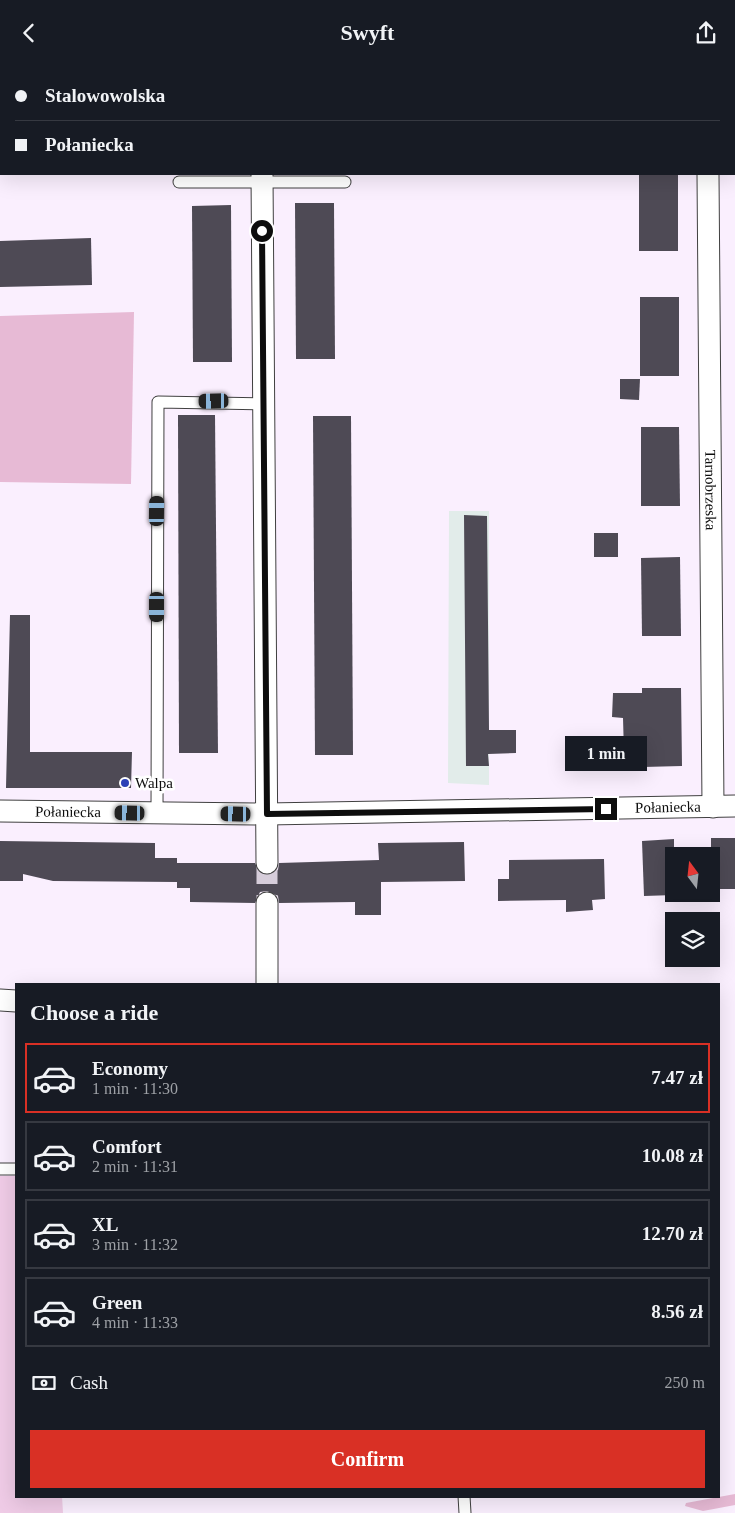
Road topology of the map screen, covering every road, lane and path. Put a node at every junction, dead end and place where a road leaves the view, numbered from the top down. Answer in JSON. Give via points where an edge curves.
{"nodes":[{"id":1,"x":708,"y":175,"type":"edge"},
{"id":2,"x":262,"y":178,"type":"edge"},
{"id":3,"x":178,"y":182,"type":"dead end"},
{"id":4,"x":345,"y":182,"type":"dead end"},
{"id":5,"x":263,"y":404,"type":"junction"},
{"id":6,"x":735,"y":806,"type":"edge"},
{"id":7,"x":712,"y":807,"type":"junction"},
{"id":8,"x":0,"y":811,"type":"edge"},
{"id":9,"x":157,"y":813,"type":"junction"},
{"id":10,"x":267,"y":814,"type":"junction"},
{"id":11,"x":267,"y":863,"type":"tunnel mouth"},
{"id":12,"x":267,"y":903,"type":"tunnel mouth"},
{"id":13,"x":267,"y":983,"type":"edge"},
{"id":14,"x":0,"y":1000,"type":"edge"},
{"id":15,"x":15,"y":1001,"type":"edge"},
{"id":16,"x":0,"y":1169,"type":"edge"},
{"id":17,"x":15,"y":1169,"type":"edge"},
{"id":18,"x":464,"y":1498,"type":"edge"},
{"id":19,"x":465,"y":1513,"type":"edge"}],
"edges":[{"from":1,"to":7,"type":"street","name":"Tarnobrzeska"},
{"from":2,"to":3,"type":"lane"},
{"from":2,"to":4,"type":"lane"},
{"from":2,"to":5,"type":"street"},
{"from":5,"to":9,"type":"lane","via":[[158,402]]},
{"from":5,"to":10,"type":"street"},
{"from":6,"to":7,"type":"street","name":"Połaniecka"},
{"from":7,"to":10,"type":"street","name":"Połaniecka"},
{"from":8,"to":9,"type":"street","name":"Połaniecka"},
{"from":9,"to":10,"type":"street","name":"Połaniecka"},
{"from":10,"to":11,"type":"street"},
{"from":12,"to":13,"type":"street"},
{"from":14,"to":15,"type":"street"},
{"from":16,"to":17,"type":"lane"},
{"from":18,"to":19,"type":"lane"}]}
